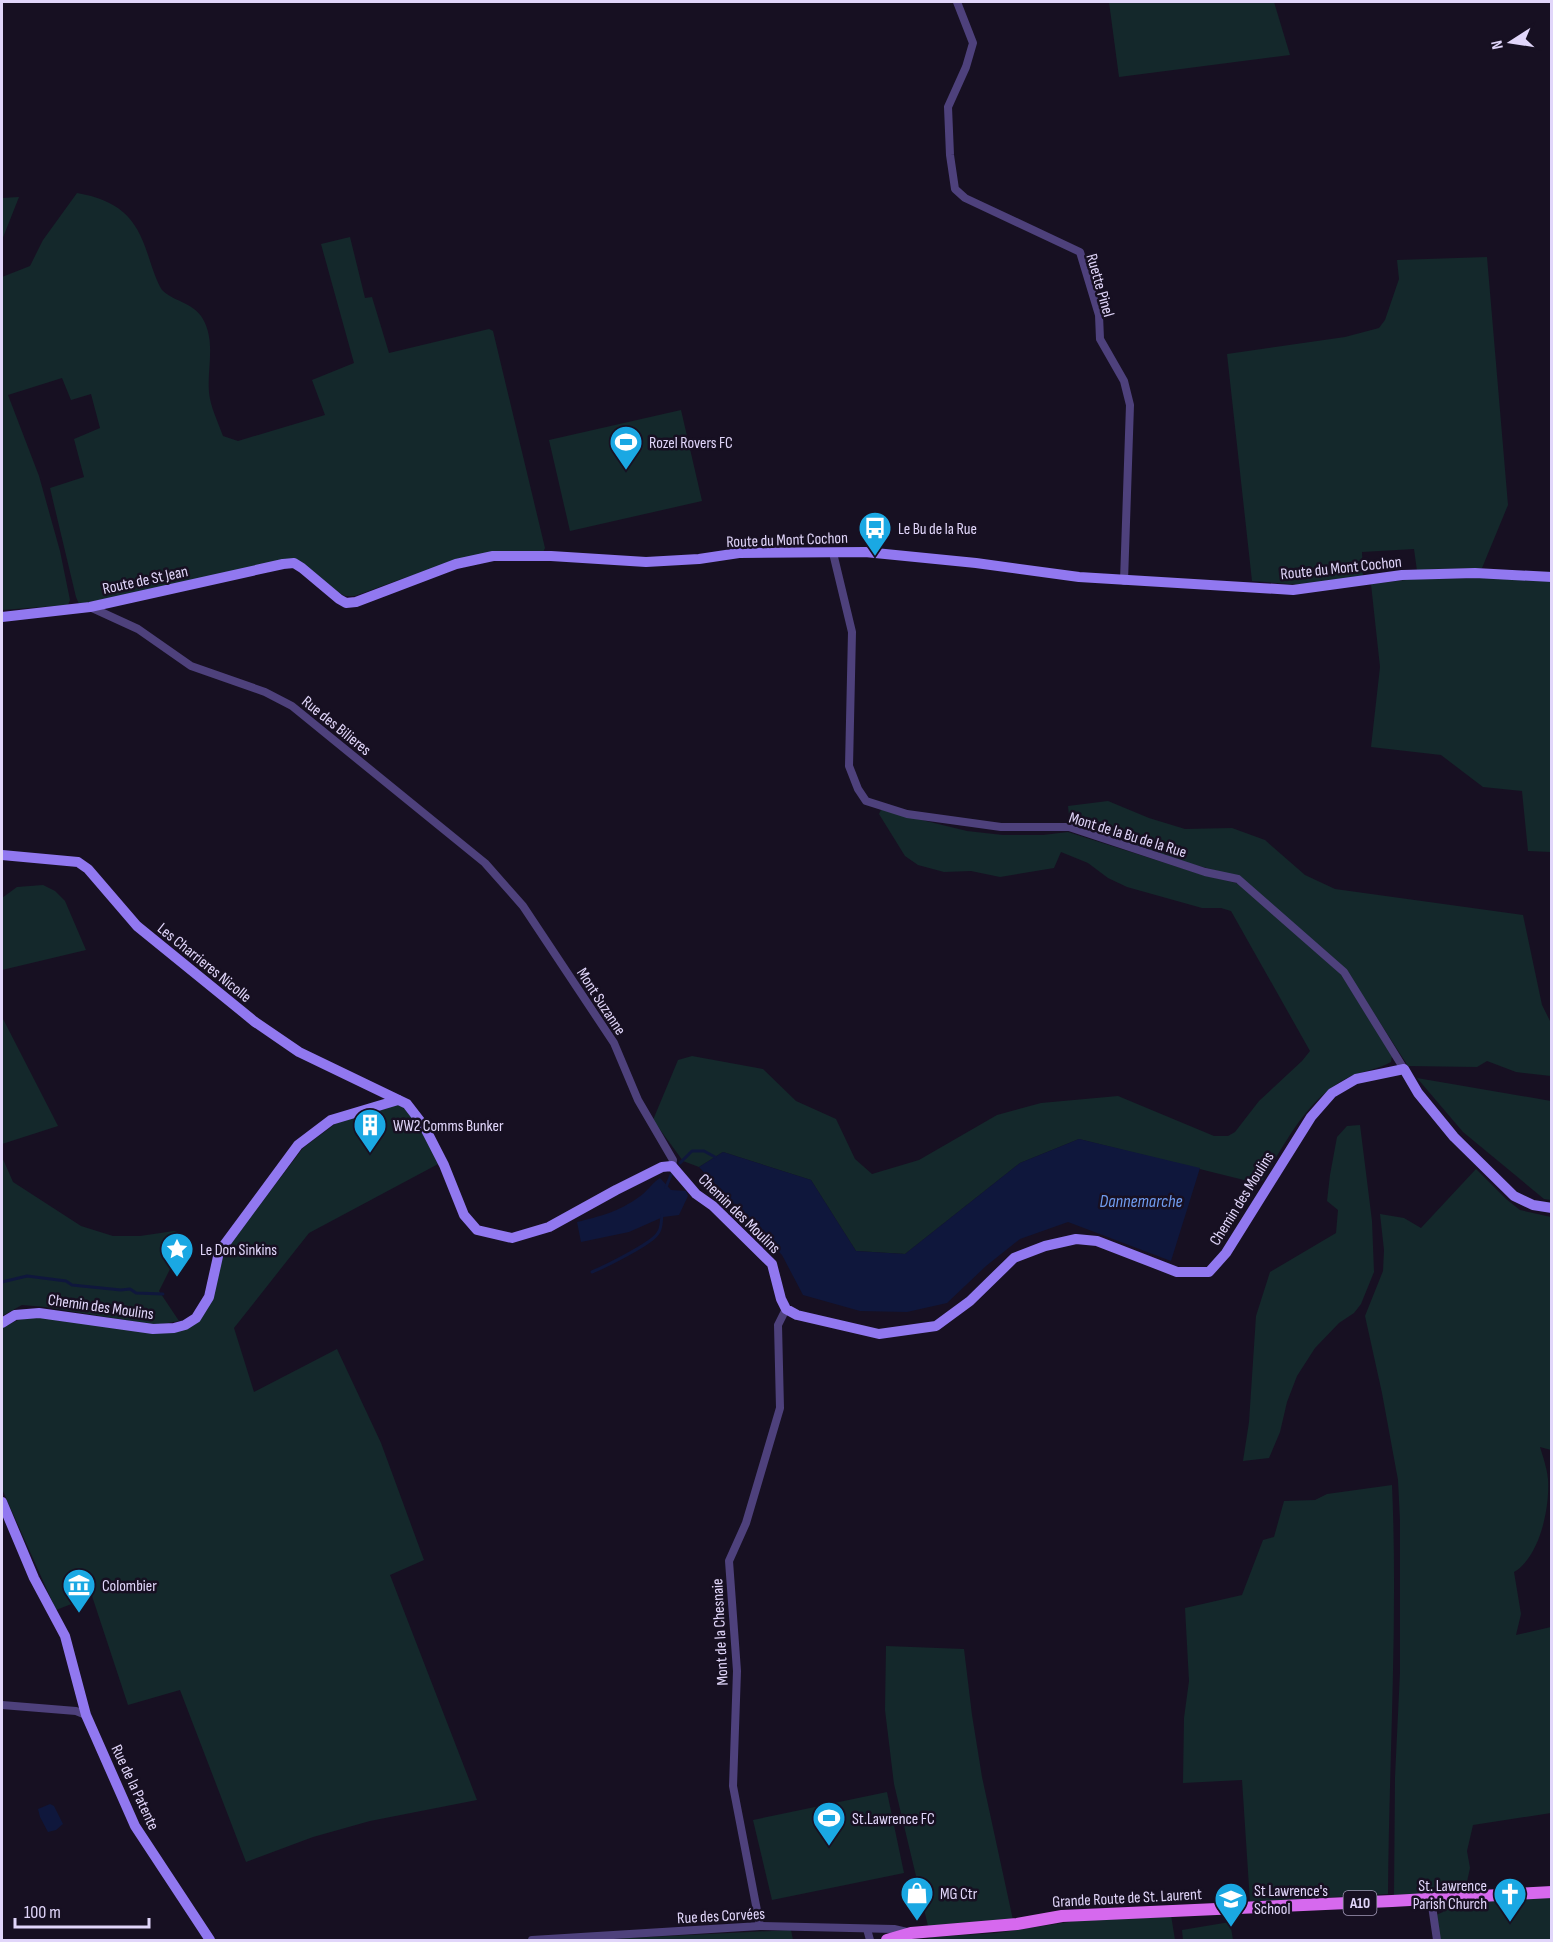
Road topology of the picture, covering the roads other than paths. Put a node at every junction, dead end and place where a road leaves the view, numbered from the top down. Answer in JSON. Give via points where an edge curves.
{"nodes":[{"id":1,"x":957,"y":2,"type":"edge"},
{"id":2,"x":833,"y":553,"type":"junction"},
{"id":3,"x":294,"y":563,"type":"joint"},
{"id":4,"x":1551,"y":577,"type":"edge"},
{"id":5,"x":1124,"y":581,"type":"junction"},
{"id":6,"x":90,"y":607,"type":"junction"},
{"id":7,"x":2,"y":617,"type":"edge"},
{"id":8,"x":2,"y":855,"type":"edge"},
{"id":9,"x":485,"y":863,"type":"joint"},
{"id":10,"x":1404,"y":1069,"type":"junction"},
{"id":11,"x":398,"y":1100,"type":"junction"},
{"id":12,"x":672,"y":1166,"type":"junction"},
{"id":13,"x":1551,"y":1208,"type":"edge"},
{"id":14,"x":786,"y":1308,"type":"junction"},
{"id":15,"x":2,"y":1323,"type":"edge"},
{"id":16,"x":2,"y":1502,"type":"edge"},
{"id":17,"x":2,"y":1705,"type":"edge"},
{"id":18,"x":86,"y":1715,"type":"junction"},
{"id":19,"x":1551,"y":1892,"type":"edge"},
{"id":20,"x":1431,"y":1899,"type":"junction"},
{"id":21,"x":760,"y":1926,"type":"junction"},
{"id":22,"x":867,"y":1929,"type":"junction"},
{"id":23,"x":911,"y":1933,"type":"junction"},
{"id":24,"x":210,"y":1941,"type":"edge"},
{"id":25,"x":532,"y":1941,"type":"edge"},
{"id":26,"x":870,"y":1941,"type":"edge"},
{"id":27,"x":887,"y":1941,"type":"edge"},
{"id":28,"x":1437,"y":1941,"type":"edge"}],
"edges":[{"from":1,"to":5,"type":"street","name":"Ruette Pinel","via":[[973,43],[948,107],[955,189],[965,198],[1080,252],[1099,315],[1100,339],[1124,381],[1130,405]]},
{"from":2,"to":3,"type":"street","name":"Route du Mont Cochon","via":[[739,553],[646,562],[493,555],[346,603]]},
{"from":2,"to":5,"type":"street","name":"Route du Mont Cochon","via":[[865,552],[976,562]]},
{"from":2,"to":10,"type":"street","name":"Mont de la Bu de la Rue","via":[[852,632],[849,766],[866,801],[907,814],[1001,827],[1069,827],[1205,872],[1238,879],[1344,972]]},
{"from":3,"to":6,"type":"street","name":"Route de St Jean"},
{"from":4,"to":5,"type":"street","name":"Route du Mont Cochon","via":[[1402,575],[1293,590]]},
{"from":6,"to":7,"type":"street","name":"Route de St Jean"},
{"from":6,"to":9,"type":"street","name":"Rue des Bilieres","via":[[138,629],[191,666],[265,692],[292,706]]},
{"from":8,"to":11,"type":"street","name":"Les Charrieres Nicolle","via":[[78,862],[137,926],[255,1022],[299,1052]]},
{"from":9,"to":12,"type":"street","name":"Mont Suzanne","via":[[524,906],[614,1043],[638,1100],[673,1160]]},
{"from":10,"to":13,"type":"street","via":[[1454,1137],[1514,1196]]},
{"from":10,"to":14,"type":"street","name":"Chemin des Moulins","via":[[1356,1079],[1332,1093],[1311,1116],[1226,1253],[1209,1272],[1177,1272],[1097,1241],[1076,1239],[1014,1258],[936,1326],[879,1334],[797,1315]]},
{"from":11,"to":12,"type":"street","via":[[407,1104],[424,1126],[464,1215],[477,1230],[512,1238],[549,1227],[615,1190]]},
{"from":11,"to":15,"type":"street","name":"Chemin des Moulins","via":[[331,1120],[298,1144],[219,1252],[209,1297],[196,1318],[185,1325],[153,1329],[39,1313],[15,1315]]},
{"from":12,"to":14,"type":"street","name":"Chemin des Moulins","via":[[696,1194],[772,1264]]},
{"from":14,"to":21,"type":"street","name":"Mont de la Chesnaie","via":[[778,1325],[780,1408],[746,1523],[729,1562],[737,1671],[733,1786]]},
{"from":16,"to":18,"type":"street","via":[[34,1578],[65,1636]]},
{"from":17,"to":18,"type":"street","via":[[76,1710]]},
{"from":18,"to":24,"type":"street","name":"Rue de la Patente","via":[[135,1826]]},
{"from":19,"to":20,"type":"main road","name":"Grande Route de St. Laurent","number":"A10"},
{"from":20,"to":23,"type":"main road","name":"Grande Route de St. Laurent","number":"A10","via":[[1106,1913]]},
{"from":20,"to":28,"type":"street"},
{"from":21,"to":22,"type":"street","name":"Rue des Corvées"},
{"from":21,"to":25,"type":"street","name":"Rue des Corvées"},
{"from":22,"to":23,"type":"street","name":"Rue des Corvées"},
{"from":22,"to":26,"type":"street"},
{"from":23,"to":27,"type":"main road","name":"Grande Route de St. Laurent","number":"A10"}]}
